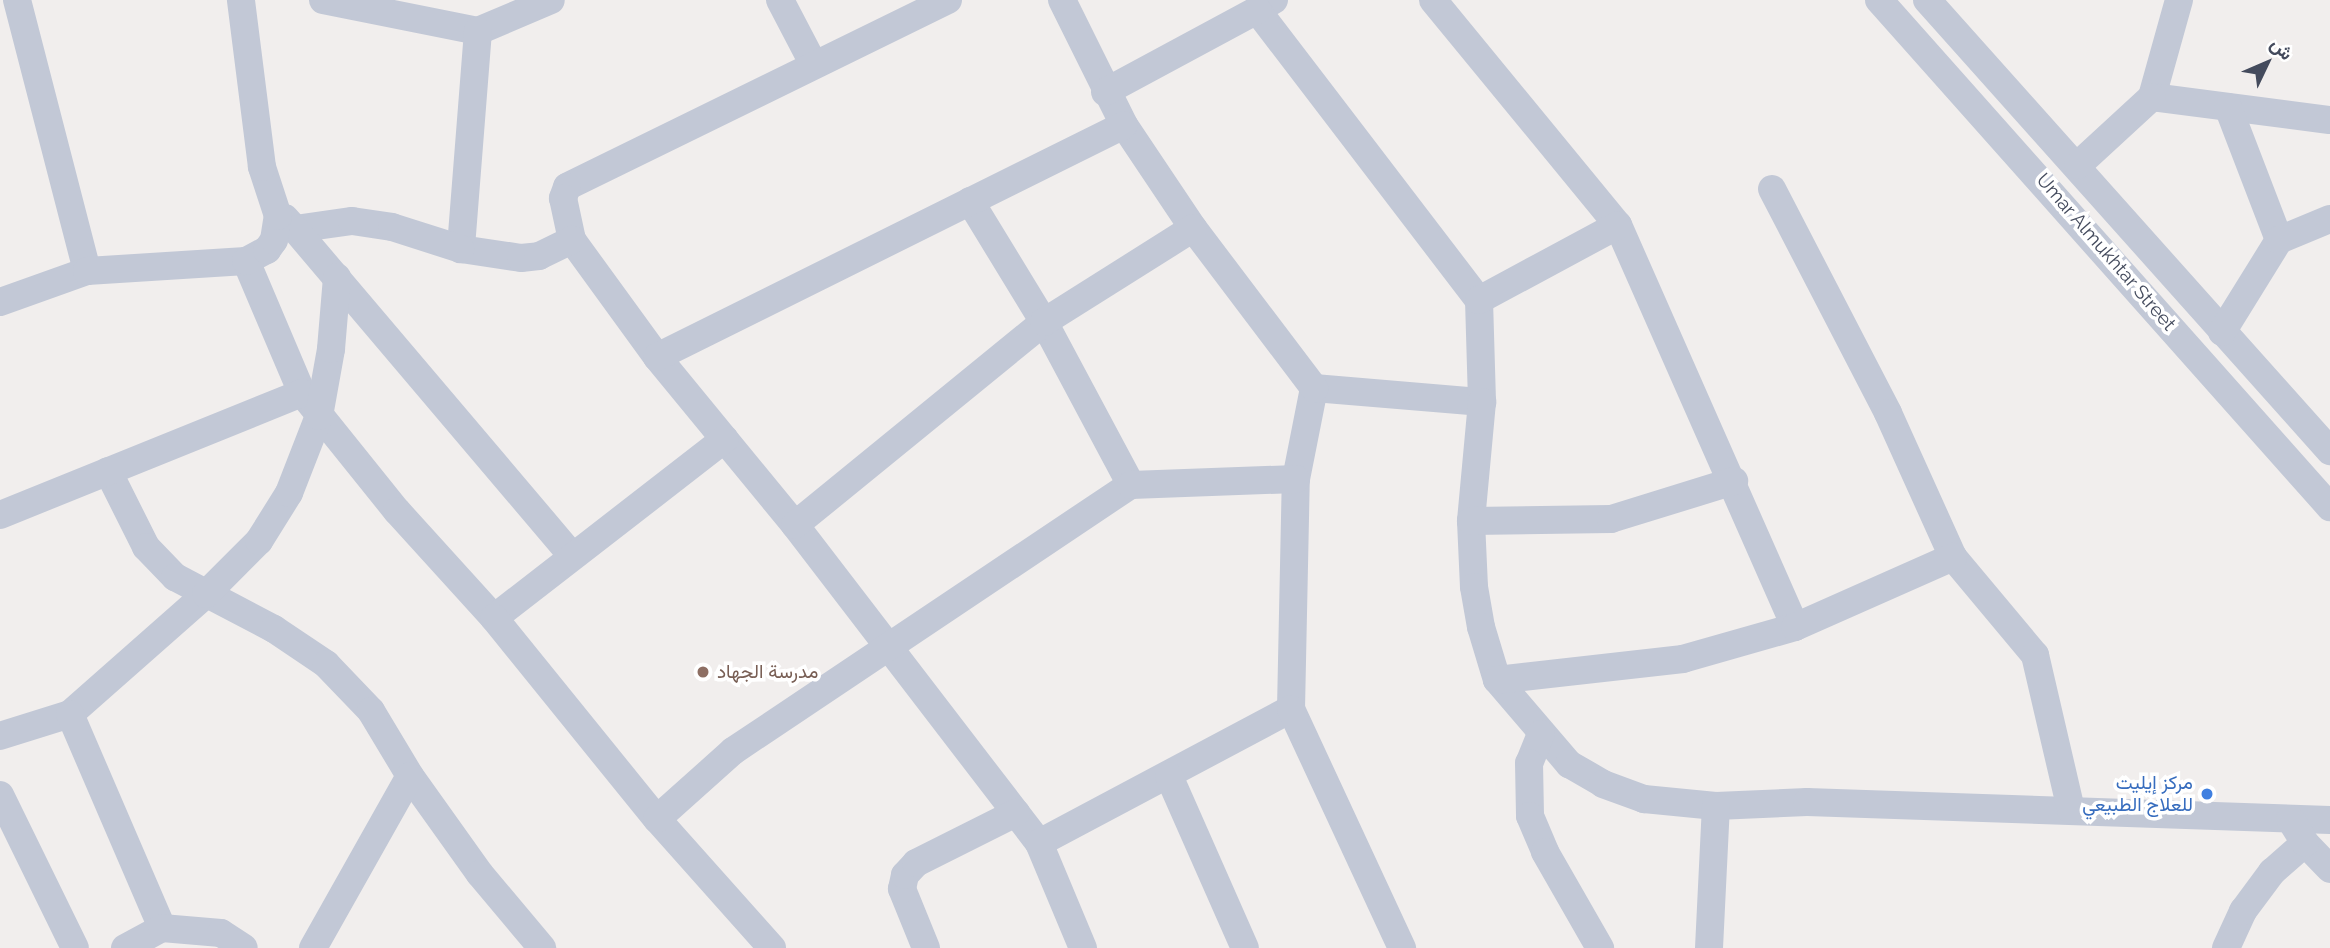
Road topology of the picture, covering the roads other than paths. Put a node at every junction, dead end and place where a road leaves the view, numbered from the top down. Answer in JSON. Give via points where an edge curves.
{"nodes":[{"id":1,"x":17,"y":0,"type":"edge"},
{"id":2,"x":241,"y":0,"type":"edge"},
{"id":3,"x":323,"y":0,"type":"edge"},
{"id":4,"x":551,"y":0,"type":"edge"},
{"id":5,"x":780,"y":0,"type":"edge"},
{"id":6,"x":948,"y":0,"type":"edge"},
{"id":7,"x":1062,"y":0,"type":"edge"},
{"id":8,"x":1433,"y":0,"type":"edge"},
{"id":9,"x":1879,"y":0,"type":"edge"},
{"id":10,"x":1927,"y":0,"type":"edge"},
{"id":11,"x":2179,"y":0,"type":"edge"},
{"id":12,"x":1265,"y":5,"type":"edge"},
{"id":13,"x":478,"y":32,"type":"junction"},
{"id":14,"x":814,"y":65,"type":"junction"},
{"id":15,"x":1105,"y":92,"type":"junction"},
{"id":16,"x":2152,"y":97,"type":"junction"},
{"id":17,"x":2228,"y":107,"type":"junction"},
{"id":18,"x":2330,"y":120,"type":"edge"},
{"id":19,"x":1124,"y":125,"type":"junction"},
{"id":20,"x":2078,"y":165,"type":"junction"},
{"id":21,"x":1772,"y":189,"type":"dead end"},
{"id":22,"x":970,"y":201,"type":"junction"},
{"id":23,"x":274,"y":205,"type":"junction"},
{"id":24,"x":2330,"y":219,"type":"edge"},
{"id":25,"x":1618,"y":225,"type":"junction"},
{"id":26,"x":1193,"y":228,"type":"junction"},
{"id":27,"x":295,"y":229,"type":"junction"},
{"id":28,"x":572,"y":240,"type":"junction"},
{"id":29,"x":2280,"y":240,"type":"junction"},
{"id":30,"x":461,"y":249,"type":"junction"},
{"id":31,"x":246,"y":261,"type":"junction"},
{"id":32,"x":87,"y":271,"type":"junction"},
{"id":33,"x":337,"y":277,"type":"junction"},
{"id":34,"x":1479,"y":300,"type":"junction"},
{"id":35,"x":0,"y":302,"type":"edge"},
{"id":36,"x":1044,"y":322,"type":"junction"},
{"id":37,"x":2222,"y":332,"type":"junction"},
{"id":38,"x":657,"y":357,"type":"junction"},
{"id":39,"x":1314,"y":388,"type":"junction"},
{"id":40,"x":302,"y":393,"type":"junction"},
{"id":41,"x":1482,"y":402,"type":"junction"},
{"id":42,"x":319,"y":416,"type":"junction"},
{"id":43,"x":724,"y":439,"type":"junction"},
{"id":44,"x":2330,"y":451,"type":"edge"},
{"id":45,"x":108,"y":471,"type":"junction"},
{"id":46,"x":1296,"y":479,"type":"junction"},
{"id":47,"x":1734,"y":481,"type":"junction"},
{"id":48,"x":1131,"y":485,"type":"junction"},
{"id":49,"x":2330,"y":507,"type":"edge"},
{"id":50,"x":0,"y":515,"type":"edge"},
{"id":51,"x":1471,"y":522,"type":"junction"},
{"id":52,"x":795,"y":526,"type":"junction"},
{"id":53,"x":572,"y":556,"type":"junction"},
{"id":54,"x":1953,"y":557,"type":"junction"},
{"id":55,"x":206,"y":594,"type":"junction"},
{"id":56,"x":494,"y":618,"type":"junction"},
{"id":57,"x":1795,"y":627,"type":"junction"},
{"id":58,"x":887,"y":649,"type":"junction"},
{"id":59,"x":1497,"y":680,"type":"junction"},
{"id":60,"x":1291,"y":709,"type":"junction"},
{"id":61,"x":70,"y":714,"type":"junction"},
{"id":62,"x":1541,"y":734,"type":"junction"},
{"id":63,"x":0,"y":736,"type":"edge"},
{"id":64,"x":410,"y":776,"type":"junction"},
{"id":65,"x":1170,"y":776,"type":"junction"},
{"id":66,"x":0,"y":795,"type":"edge"},
{"id":67,"x":1716,"y":806,"type":"junction"},
{"id":68,"x":2071,"y":810,"type":"junction"},
{"id":69,"x":1016,"y":813,"type":"junction"},
{"id":70,"x":657,"y":819,"type":"junction"},
{"id":71,"x":2290,"y":819,"type":"junction"},
{"id":72,"x":2330,"y":820,"type":"edge"},
{"id":73,"x":1039,"y":843,"type":"junction"},
{"id":74,"x":2305,"y":843,"type":"junction"},
{"id":75,"x":2330,"y":869,"type":"edge"},
{"id":76,"x":162,"y":928,"type":"junction"},
{"id":77,"x":75,"y":948,"type":"edge"},
{"id":78,"x":125,"y":948,"type":"edge"},
{"id":79,"x":244,"y":948,"type":"edge"},
{"id":80,"x":313,"y":948,"type":"edge"},
{"id":81,"x":542,"y":948,"type":"edge"},
{"id":82,"x":772,"y":948,"type":"edge"},
{"id":83,"x":926,"y":948,"type":"edge"},
{"id":84,"x":1083,"y":948,"type":"edge"},
{"id":85,"x":1245,"y":948,"type":"edge"},
{"id":86,"x":1402,"y":948,"type":"edge"},
{"id":87,"x":1600,"y":948,"type":"edge"},
{"id":88,"x":1709,"y":948,"type":"edge"},
{"id":89,"x":2226,"y":948,"type":"edge"}],
"edges":[{"from":1,"to":32,"type":"street"},
{"from":2,"to":23,"type":"street","via":[[256,129]]},
{"from":3,"to":13,"type":"street"},
{"from":4,"to":13,"type":"street"},
{"from":5,"to":14,"type":"street"},
{"from":6,"to":14,"type":"street"},
{"from":7,"to":15,"type":"street"},
{"from":8,"to":25,"type":"street"},
{"from":9,"to":49,"type":"street","name":"Umar Almukhtar Street"},
{"from":10,"to":20,"type":"street","name":"Umar Almukhtar Street"},
{"from":11,"to":16,"type":"street"},
{"from":12,"to":15,"type":"street"},
{"from":12,"to":34,"type":"street"},
{"from":13,"to":30,"type":"street"},
{"from":14,"to":28,"type":"street","via":[[567,187],[563,198]]},
{"from":15,"to":19,"type":"street"},
{"from":16,"to":17,"type":"street"},
{"from":16,"to":20,"type":"street"},
{"from":17,"to":18,"type":"street"},
{"from":17,"to":29,"type":"street"},
{"from":19,"to":22,"type":"street"},
{"from":19,"to":26,"type":"street"},
{"from":20,"to":37,"type":"street","name":"Umar Almukhtar Street"},
{"from":21,"to":54,"type":"street","via":[[1888,412]]},
{"from":22,"to":36,"type":"street"},
{"from":22,"to":38,"type":"street"},
{"from":23,"to":27,"type":"street"},
{"from":23,"to":31,"type":"street","via":[[278,229],[274,240],[267,250]]},
{"from":24,"to":29,"type":"street"},
{"from":25,"to":34,"type":"street"},
{"from":25,"to":47,"type":"street"},
{"from":26,"to":36,"type":"street"},
{"from":26,"to":39,"type":"street"},
{"from":27,"to":30,"type":"street","via":[[352,221],[392,227]]},
{"from":27,"to":33,"type":"street"},
{"from":28,"to":30,"type":"street","via":[[521,258]]},
{"from":28,"to":38,"type":"street"},
{"from":29,"to":37,"type":"street"},
{"from":31,"to":32,"type":"street"},
{"from":31,"to":40,"type":"street"},
{"from":32,"to":35,"type":"street"},
{"from":33,"to":42,"type":"street"},
{"from":33,"to":53,"type":"street"},
{"from":34,"to":41,"type":"street"},
{"from":36,"to":48,"type":"street"},
{"from":36,"to":52,"type":"street"},
{"from":37,"to":44,"type":"street","name":"Umar Almukhtar Street"},
{"from":38,"to":43,"type":"street"},
{"from":39,"to":41,"type":"street"},
{"from":39,"to":46,"type":"street"},
{"from":40,"to":42,"type":"street"},
{"from":40,"to":45,"type":"street"},
{"from":41,"to":51,"type":"street"},
{"from":42,"to":55,"type":"street","via":[[289,492],[259,541]]},
{"from":42,"to":56,"type":"street"},
{"from":43,"to":52,"type":"street"},
{"from":43,"to":53,"type":"street"},
{"from":45,"to":50,"type":"street"},
{"from":45,"to":55,"type":"street","via":[[146,547],[175,577]]},
{"from":46,"to":48,"type":"street"},
{"from":46,"to":60,"type":"street"},
{"from":47,"to":51,"type":"street","via":[[1611,519]]},
{"from":47,"to":57,"type":"street"},
{"from":48,"to":58,"type":"street"},
{"from":51,"to":59,"type":"street","via":[[1474,587]]},
{"from":52,"to":58,"type":"street"},
{"from":53,"to":56,"type":"street"},
{"from":54,"to":57,"type":"street"},
{"from":54,"to":68,"type":"street","via":[[2035,655]]},
{"from":55,"to":61,"type":"street"},
{"from":55,"to":64,"type":"street","via":[[274,629],[326,664],[371,711]]},
{"from":56,"to":70,"type":"street"},
{"from":57,"to":59,"type":"street","via":[[1683,659]]},
{"from":58,"to":69,"type":"street"},
{"from":58,"to":70,"type":"street","via":[[733,751]]},
{"from":59,"to":62,"type":"street"},
{"from":60,"to":65,"type":"street"},
{"from":60,"to":86,"type":"street"},
{"from":61,"to":63,"type":"street"},
{"from":61,"to":76,"type":"street"},
{"from":62,"to":67,"type":"street","via":[[1569,764],[1603,784],[1644,799]]},
{"from":62,"to":87,"type":"street","via":[[1529,763],[1531,816],[1545,852]]},
{"from":64,"to":80,"type":"street"},
{"from":64,"to":81,"type":"street","via":[[480,874]]},
{"from":65,"to":73,"type":"street"},
{"from":65,"to":85,"type":"street"},
{"from":66,"to":77,"type":"street"},
{"from":67,"to":68,"type":"street","via":[[1807,802]]},
{"from":67,"to":88,"type":"street"},
{"from":68,"to":71,"type":"street"},
{"from":69,"to":73,"type":"street"},
{"from":69,"to":83,"type":"street","via":[[916,863],[905,875],[902,888]]},
{"from":70,"to":82,"type":"street"},
{"from":71,"to":72,"type":"street"},
{"from":71,"to":74,"type":"street"},
{"from":73,"to":84,"type":"street"},
{"from":74,"to":75,"type":"street"},
{"from":74,"to":89,"type":"street","via":[[2272,872],[2244,911]]},
{"from":76,"to":78,"type":"street"},
{"from":76,"to":79,"type":"street","via":[[221,933]]}]}
